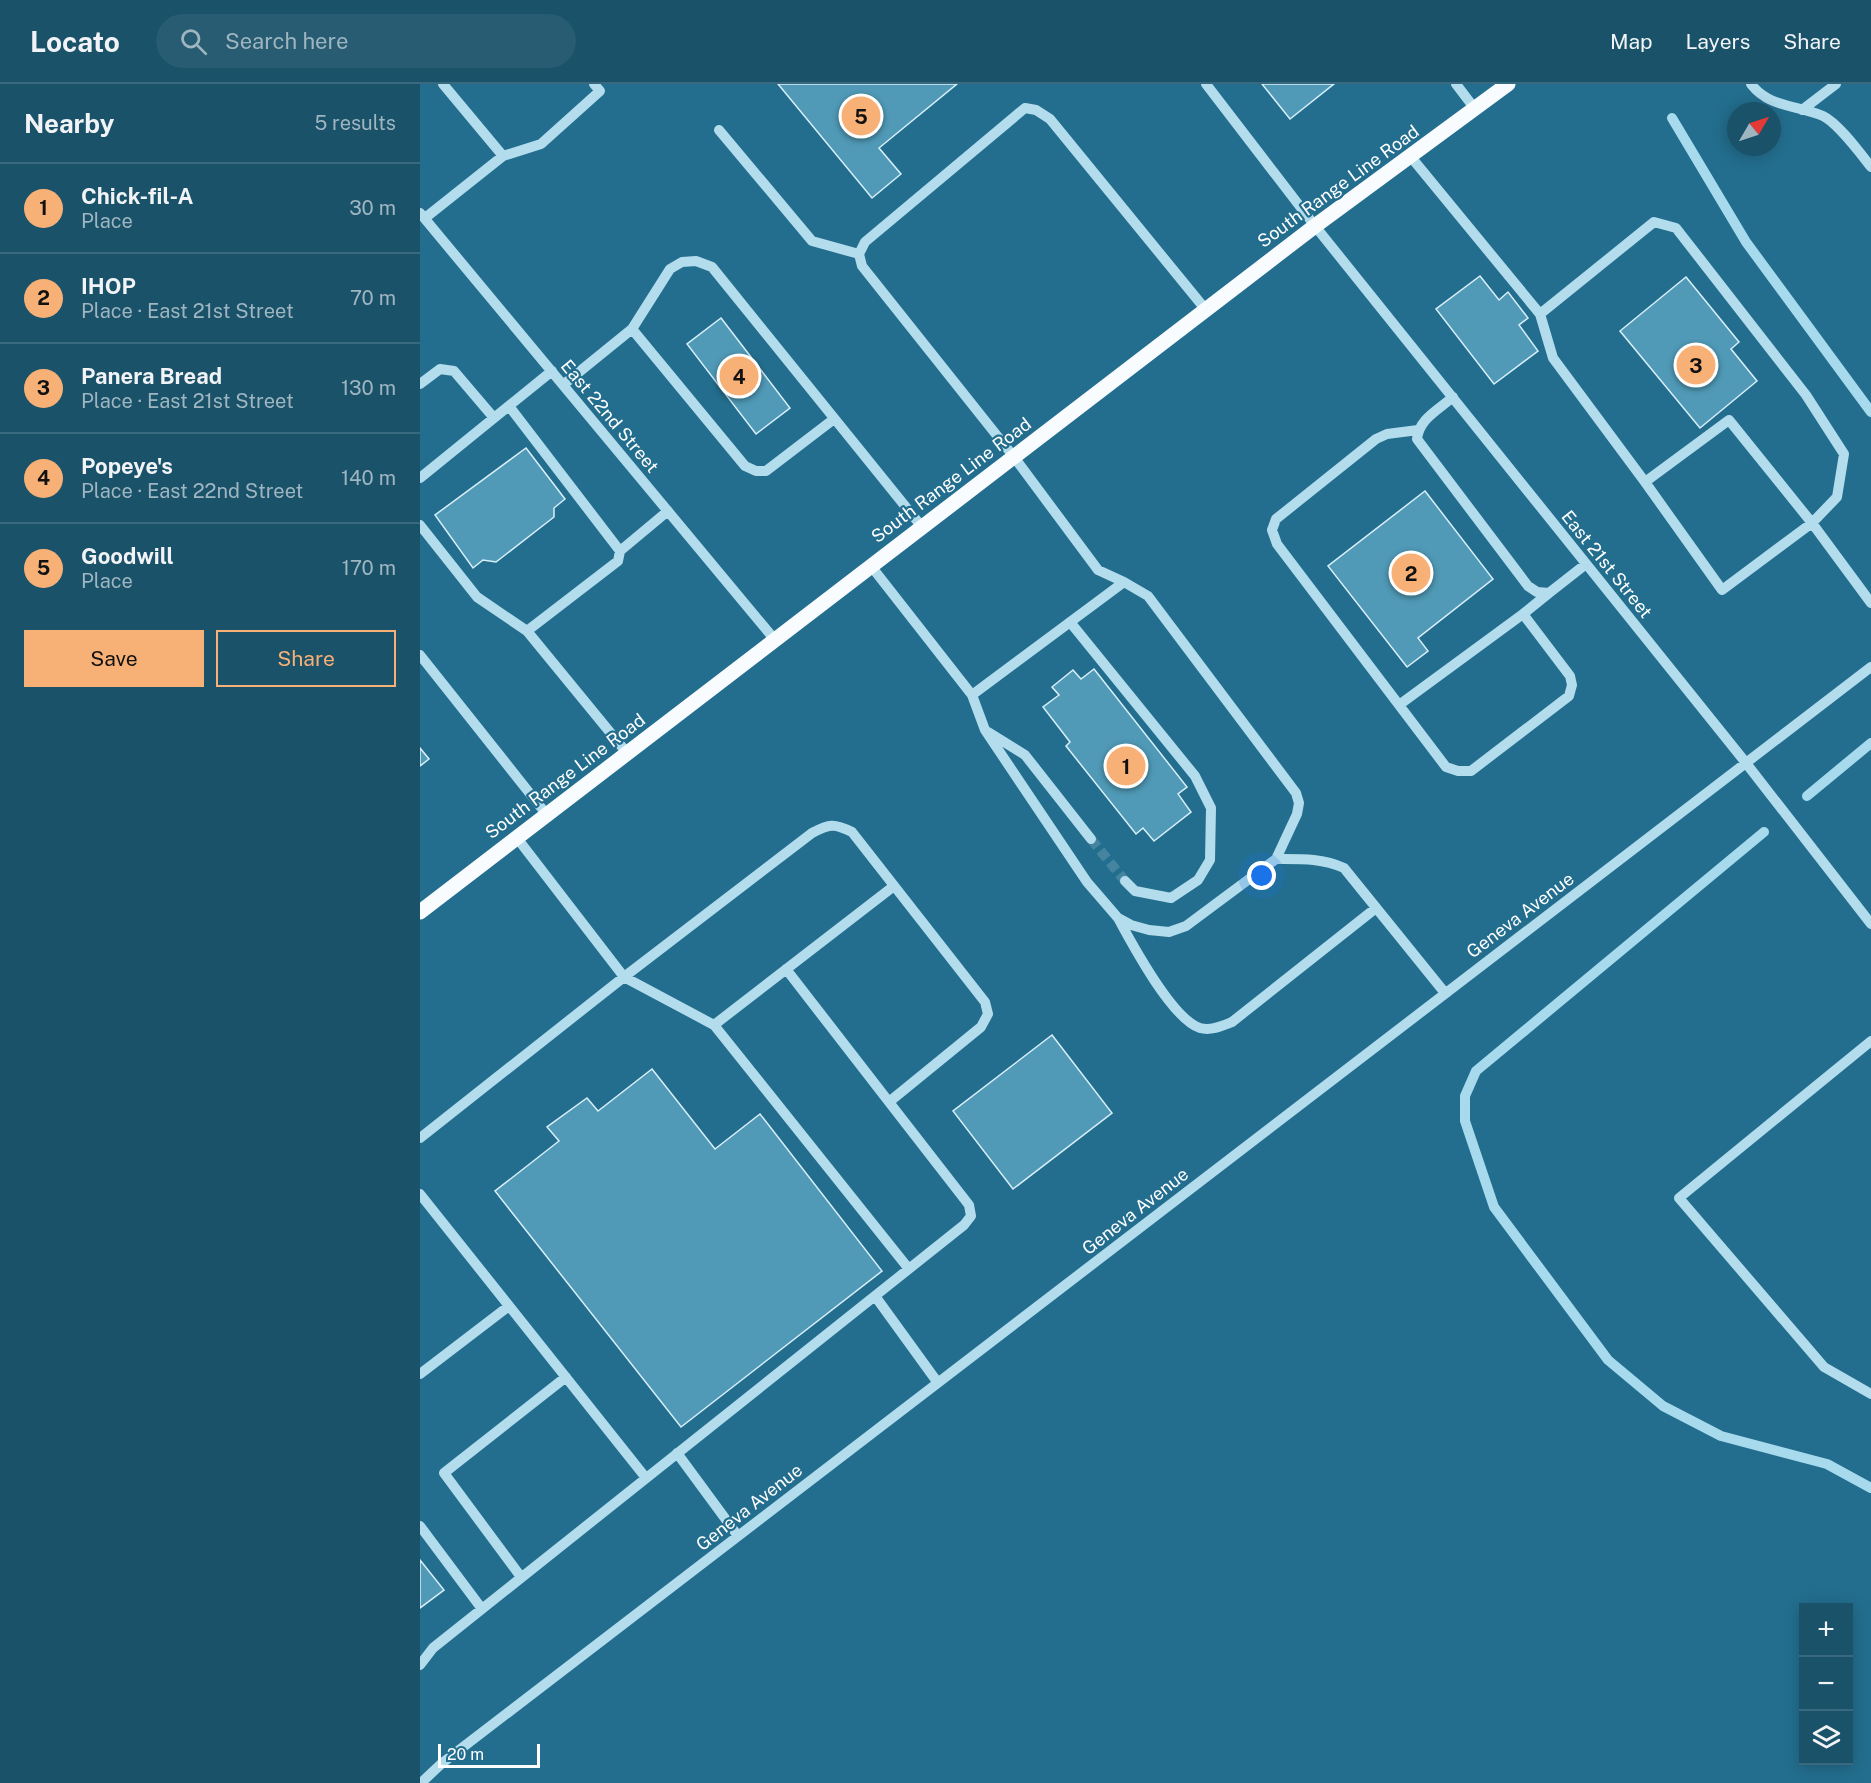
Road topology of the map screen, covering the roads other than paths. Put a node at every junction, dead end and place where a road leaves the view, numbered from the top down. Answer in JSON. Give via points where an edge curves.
{"nodes":[{"id":1,"x":443,"y":84,"type":"edge"},
{"id":2,"x":594,"y":84,"type":"edge"},
{"id":3,"x":1206,"y":84,"type":"edge"},
{"id":4,"x":1456,"y":84,"type":"edge"},
{"id":5,"x":1508,"y":84,"type":"edge"},
{"id":6,"x":1751,"y":84,"type":"edge"},
{"id":7,"x":1836,"y":84,"type":"edge"},
{"id":8,"x":1475,"y":109,"type":"junction"},
{"id":9,"x":1802,"y":110,"type":"junction"},
{"id":10,"x":719,"y":130,"type":"dead end"},
{"id":11,"x":503,"y":156,"type":"junction"},
{"id":12,"x":1411,"y":157,"type":"junction"},
{"id":13,"x":1871,"y":167,"type":"edge"},
{"id":14,"x":422,"y":216,"type":"edge"},
{"id":15,"x":1315,"y":226,"type":"junction"},
{"id":16,"x":859,"y":254,"type":"junction"},
{"id":17,"x":1206,"y":310,"type":"junction"},
{"id":18,"x":1540,"y":314,"type":"junction"},
{"id":19,"x":632,"y":328,"type":"junction"},
{"id":20,"x":552,"y":371,"type":"junction"},
{"id":21,"x":420,"y":384,"type":"edge"},
{"id":22,"x":563,"y":385,"type":"junction"},
{"id":23,"x":1453,"y":398,"type":"junction"},
{"id":24,"x":509,"y":406,"type":"junction"},
{"id":25,"x":494,"y":418,"type":"junction"},
{"id":26,"x":834,"y":419,"type":"junction"},
{"id":27,"x":1418,"y":430,"type":"junction"},
{"id":28,"x":1014,"y":457,"type":"junction"},
{"id":29,"x":420,"y":478,"type":"edge"},
{"id":30,"x":1645,"y":482,"type":"junction"},
{"id":31,"x":668,"y":511,"type":"junction"},
{"id":32,"x":1812,"y":523,"type":"junction"},
{"id":33,"x":420,"y":525,"type":"edge"},
{"id":34,"x":922,"y":527,"type":"junction"},
{"id":35,"x":620,"y":552,"type":"junction"},
{"id":36,"x":1586,"y":564,"type":"junction"},
{"id":37,"x":871,"y":566,"type":"junction"},
{"id":38,"x":1124,"y":582,"type":"junction"},
{"id":39,"x":1549,"y":592,"type":"junction"},
{"id":40,"x":1871,"y":603,"type":"edge"},
{"id":41,"x":1523,"y":614,"type":"junction"},
{"id":42,"x":1070,"y":622,"type":"junction"},
{"id":43,"x":527,"y":631,"type":"junction"},
{"id":44,"x":776,"y":640,"type":"junction"},
{"id":45,"x":420,"y":655,"type":"edge"},
{"id":46,"x":1871,"y":667,"type":"edge"},
{"id":47,"x":972,"y":695,"type":"junction"},
{"id":48,"x":1399,"y":705,"type":"junction"},
{"id":49,"x":985,"y":730,"type":"junction"},
{"id":50,"x":627,"y":753,"type":"junction"},
{"id":51,"x":1746,"y":763,"type":"junction"},
{"id":52,"x":547,"y":815,"type":"junction"},
{"id":53,"x":517,"y":838,"type":"junction"},
{"id":54,"x":1091,"y":839,"type":"tunnel mouth"},
{"id":55,"x":1276,"y":859,"type":"junction"},
{"id":56,"x":1125,"y":881,"type":"tunnel mouth"},
{"id":57,"x":894,"y":886,"type":"junction"},
{"id":58,"x":1376,"y":908,"type":"junction"},
{"id":59,"x":420,"y":912,"type":"edge"},
{"id":60,"x":1118,"y":918,"type":"junction"},
{"id":61,"x":1871,"y":924,"type":"edge"},
{"id":62,"x":786,"y":969,"type":"junction"},
{"id":63,"x":624,"y":977,"type":"junction"},
{"id":64,"x":1444,"y":993,"type":"junction"},
{"id":65,"x":714,"y":1025,"type":"junction"},
{"id":66,"x":1871,"y":1041,"type":"edge"},
{"id":67,"x":889,"y":1102,"type":"junction"},
{"id":68,"x":420,"y":1138,"type":"edge"},
{"id":69,"x":420,"y":1194,"type":"edge"},
{"id":70,"x":909,"y":1269,"type":"junction"},
{"id":71,"x":875,"y":1296,"type":"junction"},
{"id":72,"x":509,"y":1306,"type":"junction"},
{"id":73,"x":420,"y":1374,"type":"edge"},
{"id":74,"x":566,"y":1377,"type":"junction"},
{"id":75,"x":938,"y":1383,"type":"junction"},
{"id":76,"x":1871,"y":1394,"type":"edge"},
{"id":77,"x":677,"y":1453,"type":"junction"},
{"id":78,"x":646,"y":1478,"type":"junction"},
{"id":79,"x":420,"y":1526,"type":"edge"},
{"id":80,"x":738,"y":1536,"type":"junction"},
{"id":81,"x":521,"y":1577,"type":"junction"},
{"id":82,"x":482,"y":1609,"type":"junction"},
{"id":83,"x":420,"y":1665,"type":"edge"},
{"id":84,"x":420,"y":1783,"type":"edge"}],
"edges":[{"from":1,"to":11,"type":"street"},
{"from":2,"to":11,"type":"street","via":[[600,91],[541,144]]},
{"from":3,"to":15,"type":"street","name":"East 21st Street"},
{"from":4,"to":8,"type":"street"},
{"from":5,"to":8,"type":"main road","name":"South Range Line Road"},
{"from":6,"to":9,"type":"street","via":[[1781,105]]},
{"from":7,"to":9,"type":"street"},
{"from":8,"to":12,"type":"main road","name":"South Range Line Road"},
{"from":9,"to":13,"type":"street","via":[[1825,117]]},
{"from":10,"to":16,"type":"street","via":[[812,241]]},
{"from":11,"to":14,"type":"street"},
{"from":12,"to":15,"type":"main road","name":"South Range Line Road"},
{"from":12,"to":18,"type":"street"},
{"from":14,"to":20,"type":"street","name":"East 22nd Street"},
{"from":15,"to":17,"type":"main road","name":"South Range Line Road"},
{"from":15,"to":23,"type":"street","name":"East 21st Street"},
{"from":16,"to":17,"type":"street","via":[[865,242],[1025,108],[1050,119]]},
{"from":16,"to":28,"type":"street","via":[[862,266]]},
{"from":17,"to":28,"type":"main road","name":"South Range Line Road"},
{"from":18,"to":30,"type":"street","via":[[1553,358]]},
{"from":18,"to":32,"type":"street","via":[[1654,222],[1676,228],[1806,395],[1844,454],[1838,497]]},
{"from":19,"to":22,"type":"street"},
{"from":19,"to":26,"type":"street","via":[[745,466],[756,471],[766,471]]},
{"from":19,"to":26,"type":"street","via":[[670,269],[682,262],[696,261],[712,267]]},
{"from":20,"to":22,"type":"street","name":"East 22nd Street"},
{"from":20,"to":24,"type":"street"},
{"from":21,"to":25,"type":"street","via":[[440,369],[454,371]]},
{"from":22,"to":31,"type":"street","name":"East 22nd Street"},
{"from":23,"to":27,"type":"street","via":[[1422,422]]},
{"from":23,"to":36,"type":"street","name":"East 21st Street"},
{"from":24,"to":25,"type":"street"},
{"from":24,"to":35,"type":"street"},
{"from":25,"to":29,"type":"street"},
{"from":26,"to":34,"type":"street"},
{"from":27,"to":39,"type":"street","via":[[1417,439],[1528,586],[1538,592]]},
{"from":27,"to":48,"type":"street","via":[[1376,439],[1276,519],[1272,530],[1276,544]]},
{"from":28,"to":34,"type":"main road","name":"South Range Line Road"},
{"from":28,"to":38,"type":"street","via":[[1098,570]]},
{"from":30,"to":32,"type":"street","via":[[1729,420]]},
{"from":30,"to":32,"type":"street","via":[[1722,590]]},
{"from":31,"to":35,"type":"street"},
{"from":31,"to":44,"type":"street","name":"East 22nd Street"},
{"from":32,"to":40,"type":"street"},
{"from":33,"to":43,"type":"street","via":[[477,597]]},
{"from":34,"to":37,"type":"main road","name":"South Range Line Road"},
{"from":35,"to":43,"type":"street","via":[[618,561]]},
{"from":36,"to":39,"type":"street"},
{"from":36,"to":51,"type":"street","name":"East 21st Street"},
{"from":37,"to":44,"type":"main road","name":"South Range Line Road"},
{"from":37,"to":47,"type":"street"},
{"from":38,"to":42,"type":"street"},
{"from":38,"to":55,"type":"street","via":[[1148,596],[1296,793],[1297,814]]},
{"from":39,"to":41,"type":"street"},
{"from":41,"to":48,"type":"street"},
{"from":41,"to":48,"type":"street","via":[[1570,676],[1569,696],[1472,771],[1446,767]]},
{"from":42,"to":47,"type":"street"},
{"from":42,"to":56,"type":"street","via":[[1195,776],[1211,808],[1210,860],[1198,880],[1171,898],[1135,891]]},
{"from":43,"to":50,"type":"street"},
{"from":44,"to":50,"type":"main road","name":"South Range Line Road"},
{"from":45,"to":52,"type":"street"},
{"from":46,"to":51,"type":"street","name":"Geneva Avenue"},
{"from":47,"to":49,"type":"street"},
{"from":49,"to":54,"type":"street","via":[[1025,755]]},
{"from":49,"to":60,"type":"street","via":[[1087,882]]},
{"from":50,"to":52,"type":"main road","name":"South Range Line Road"},
{"from":51,"to":61,"type":"street","name":"East 21st Street"},
{"from":51,"to":64,"type":"street","name":"Geneva Avenue"},
{"from":52,"to":53,"type":"main road","name":"South Range Line Road"},
{"from":53,"to":59,"type":"main road","name":"South Range Line Road"},
{"from":53,"to":63,"type":"street"},
{"from":55,"to":58,"type":"street","via":[[1312,859],[1344,868]]},
{"from":55,"to":60,"type":"street","via":[[1186,926],[1169,932],[1149,930]]},
{"from":57,"to":62,"type":"street"},
{"from":57,"to":63,"type":"street","via":[[852,832],[827,825]]},
{"from":57,"to":67,"type":"street","via":[[985,1002],[988,1014],[981,1027]]},
{"from":58,"to":60,"type":"street","via":[[1232,1022],[1216,1028],[1202,1028],[1187,1021],[1143,964]]},
{"from":58,"to":64,"type":"street"},
{"from":62,"to":65,"type":"street"},
{"from":62,"to":67,"type":"street"},
{"from":63,"to":65,"type":"street"},
{"from":63,"to":68,"type":"street"},
{"from":64,"to":75,"type":"street","name":"Geneva Avenue"},
{"from":65,"to":70,"type":"street"},
{"from":66,"to":76,"type":"street","via":[[1678,1198],[1824,1367]]},
{"from":67,"to":70,"type":"street","via":[[969,1205],[972,1216]]},
{"from":69,"to":72,"type":"street"},
{"from":70,"to":71,"type":"street"},
{"from":71,"to":75,"type":"street"},
{"from":71,"to":77,"type":"street"},
{"from":72,"to":73,"type":"street"},
{"from":72,"to":74,"type":"street"},
{"from":74,"to":78,"type":"street"},
{"from":74,"to":81,"type":"street","via":[[444,1473]]},
{"from":75,"to":80,"type":"street","name":"Geneva Avenue"},
{"from":77,"to":78,"type":"street"},
{"from":77,"to":80,"type":"street"},
{"from":78,"to":81,"type":"street"},
{"from":79,"to":82,"type":"street"},
{"from":80,"to":84,"type":"street","name":"Geneva Avenue"},
{"from":81,"to":82,"type":"street"},
{"from":82,"to":83,"type":"street","via":[[433,1648]]}]}
